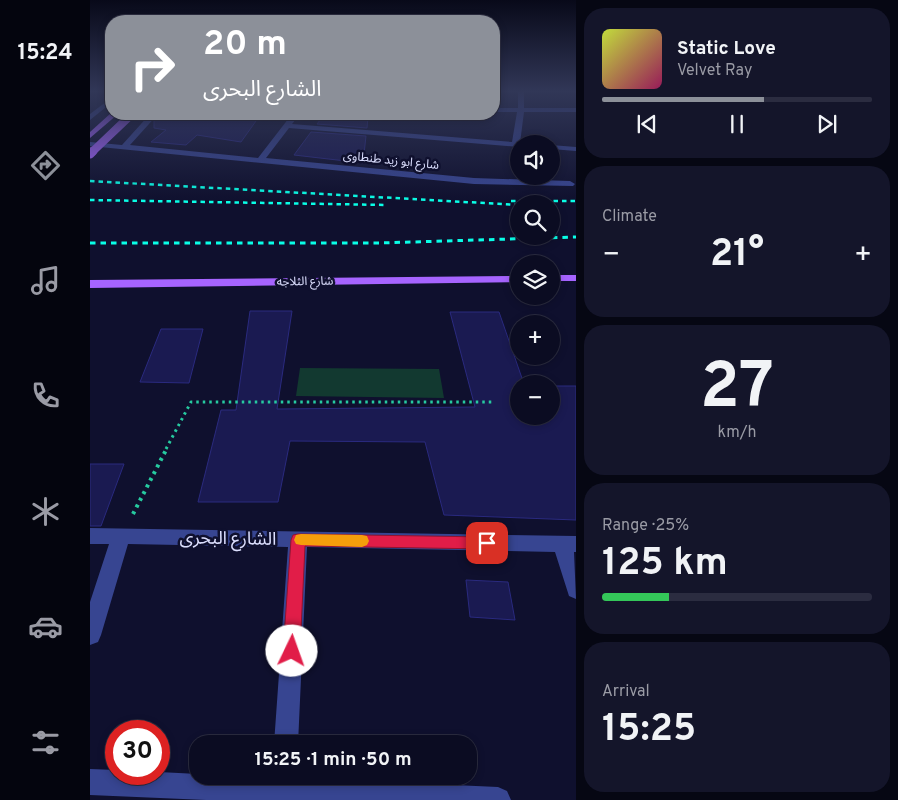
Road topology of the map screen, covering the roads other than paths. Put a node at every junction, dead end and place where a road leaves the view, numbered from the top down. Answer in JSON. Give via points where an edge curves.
{"nodes":[{"id":1,"x":99,"y":127,"type":"edge"},
{"id":2,"x":118,"y":127,"type":"edge"},
{"id":3,"x":142,"y":127,"type":"edge"},
{"id":4,"x":286,"y":127,"type":"edge"},
{"id":5,"x":303,"y":127,"type":"edge"},
{"id":6,"x":90,"y":136,"type":"edge"},
{"id":7,"x":90,"y":144,"type":"edge"},
{"id":8,"x":510,"y":144,"type":"edge"},
{"id":9,"x":124,"y":147,"type":"junction"},
{"id":10,"x":560,"y":148,"type":"edge"},
{"id":11,"x":576,"y":149,"type":"edge"},
{"id":12,"x":90,"y":154,"type":"edge"},
{"id":13,"x":260,"y":160,"type":"junction"},
{"id":14,"x":570,"y":184,"type":"dead end"},
{"id":15,"x":510,"y":278,"type":"edge"},
{"id":16,"x":560,"y":278,"type":"edge"},
{"id":17,"x":576,"y":278,"type":"edge"},
{"id":18,"x":90,"y":285,"type":"edge"},
{"id":19,"x":90,"y":536,"type":"edge"},
{"id":20,"x":121,"y":536,"type":"junction"},
{"id":21,"x":298,"y":540,"type":"junction"},
{"id":22,"x":569,"y":544,"type":"edge"},
{"id":23,"x":576,"y":590,"type":"edge"},
{"id":24,"x":90,"y":635,"type":"edge"},
{"id":25,"x":287,"y":735,"type":"edge"},
{"id":26,"x":90,"y":782,"type":"edge"},
{"id":27,"x":284,"y":789,"type":"edge"},
{"id":28,"x":498,"y":800,"type":"edge"}],
"edges":[{"from":1,"to":6,"type":"main road"},
{"from":2,"to":12,"type":"main road","bridge":true},
{"from":3,"to":9,"type":"street"},
{"from":4,"to":13,"type":"street"},
{"from":5,"to":8,"type":"street"},
{"from":7,"to":9,"type":"street","name":"شارع ابو زيد طنطاوى"},
{"from":9,"to":13,"type":"street","name":"شارع ابو زيد طنطاوى"},
{"from":10,"to":11,"type":"street"},
{"from":13,"to":14,"type":"street","name":"شارع ابو زيد طنطاوى","via":[[474,181]]},
{"from":15,"to":18,"type":"main road","name":"شارع الثلاجه"},
{"from":16,"to":17,"type":"main road"},
{"from":19,"to":20,"type":"street","name":"الشارع البحرى"},
{"from":20,"to":21,"type":"street","name":"الشارع البحرى"},
{"from":20,"to":24,"type":"street"},
{"from":21,"to":22,"type":"street","name":"الشارع البحرى"},
{"from":21,"to":25,"type":"street"},
{"from":22,"to":23,"type":"street"},
{"from":26,"to":27,"type":"street"},
{"from":27,"to":28,"type":"street"}]}
